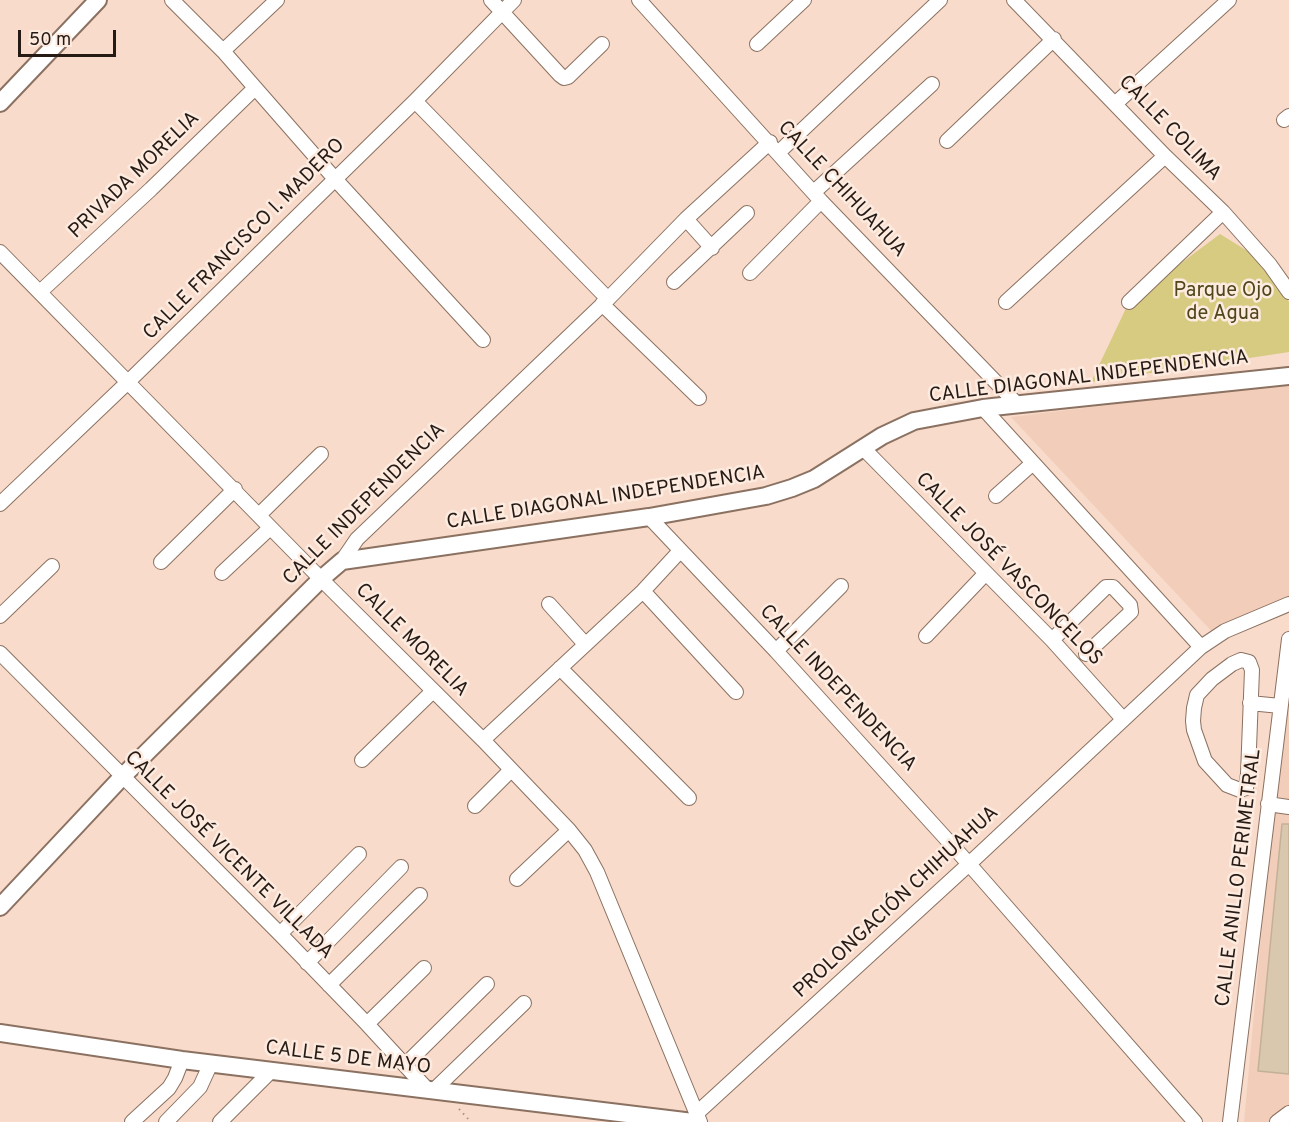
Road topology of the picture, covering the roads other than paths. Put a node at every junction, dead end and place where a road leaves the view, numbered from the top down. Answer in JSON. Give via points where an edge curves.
{"nodes":[{"id":1,"x":98,"y":0,"type":"edge"},
{"id":2,"x":172,"y":0,"type":"edge"},
{"id":3,"x":277,"y":0,"type":"edge"},
{"id":4,"x":491,"y":0,"type":"edge"},
{"id":5,"x":514,"y":0,"type":"edge"},
{"id":6,"x":639,"y":0,"type":"edge"},
{"id":7,"x":804,"y":0,"type":"edge"},
{"id":8,"x":940,"y":0,"type":"edge"},
{"id":9,"x":1014,"y":0,"type":"edge"},
{"id":10,"x":1229,"y":0,"type":"edge"},
{"id":11,"x":502,"y":12,"type":"junction"},
{"id":12,"x":1054,"y":39,"type":"junction"},
{"id":13,"x":602,"y":44,"type":"dead end"},
{"id":14,"x":757,"y":44,"type":"dead end"},
{"id":15,"x":223,"y":51,"type":"junction"},
{"id":16,"x":932,"y":84,"type":"dead end"},
{"id":17,"x":255,"y":88,"type":"junction"},
{"id":18,"x":415,"y":101,"type":"junction"},
{"id":19,"x":0,"y":103,"type":"edge"},
{"id":20,"x":1116,"y":103,"type":"junction"},
{"id":21,"x":947,"y":141,"type":"dead end"},
{"id":22,"x":774,"y":147,"type":"junction"},
{"id":23,"x":1166,"y":156,"type":"junction"},
{"id":24,"x":335,"y":179,"type":"junction"},
{"id":25,"x":817,"y":196,"type":"junction"},
{"id":26,"x":1223,"y":212,"type":"junction"},
{"id":27,"x":747,"y":213,"type":"dead end"},
{"id":28,"x":686,"y":219,"type":"junction"},
{"id":29,"x":712,"y":248,"type":"junction"},
{"id":30,"x":0,"y":252,"type":"edge"},
{"id":31,"x":750,"y":273,"type":"dead end"},
{"id":32,"x":674,"y":282,"type":"dead end"},
{"id":33,"x":40,"y":292,"type":"junction"},
{"id":34,"x":1289,"y":292,"type":"edge"},
{"id":35,"x":605,"y":302,"type":"junction"},
{"id":36,"x":1006,"y":302,"type":"dead end"},
{"id":37,"x":1129,"y":302,"type":"dead end"},
{"id":38,"x":483,"y":340,"type":"dead end"},
{"id":39,"x":1289,"y":376,"type":"edge"},
{"id":40,"x":128,"y":382,"type":"junction"},
{"id":41,"x":699,"y":398,"type":"dead end"},
{"id":42,"x":1017,"y":404,"type":"junction"},
{"id":43,"x":983,"y":408,"type":"junction"},
{"id":44,"x":864,"y":448,"type":"junction"},
{"id":45,"x":321,"y":454,"type":"dead end"},
{"id":46,"x":1033,"y":463,"type":"junction"},
{"id":47,"x":235,"y":489,"type":"junction"},
{"id":48,"x":996,"y":496,"type":"dead end"},
{"id":49,"x":0,"y":504,"type":"edge"},
{"id":50,"x":259,"y":515,"type":"junction"},
{"id":51,"x":649,"y":517,"type":"junction"},
{"id":52,"x":270,"y":528,"type":"junction"},
{"id":53,"x":680,"y":551,"type":"junction"},
{"id":54,"x":342,"y":561,"type":"junction"},
{"id":55,"x":161,"y":562,"type":"dead end"},
{"id":56,"x":52,"y":566,"type":"dead end"},
{"id":57,"x":222,"y":573,"type":"dead end"},
{"id":58,"x":986,"y":573,"type":"junction"},
{"id":59,"x":321,"y":579,"type":"junction"},
{"id":60,"x":841,"y":586,"type":"dead end"},
{"id":61,"x":644,"y":591,"type":"junction"},
{"id":62,"x":549,"y":604,"type":"dead end"},
{"id":63,"x":1289,"y":604,"type":"edge"},
{"id":64,"x":0,"y":616,"type":"edge"},
{"id":65,"x":926,"y":636,"type":"dead end"},
{"id":66,"x":1289,"y":639,"type":"edge"},
{"id":67,"x":1052,"y":640,"type":"junction"},
{"id":68,"x":585,"y":644,"type":"junction"},
{"id":69,"x":1201,"y":646,"type":"junction"},
{"id":70,"x":776,"y":651,"type":"junction"},
{"id":71,"x":0,"y":653,"type":"edge"},
{"id":72,"x":1086,"y":654,"type":"dead end"},
{"id":73,"x":560,"y":668,"type":"junction"},
{"id":74,"x":433,"y":691,"type":"junction"},
{"id":75,"x":736,"y":692,"type":"dead end"},
{"id":76,"x":1250,"y":703,"type":"junction"},
{"id":77,"x":1283,"y":710,"type":"edge"},
{"id":78,"x":1123,"y":719,"type":"junction"},
{"id":79,"x":483,"y":740,"type":"junction"},
{"id":80,"x":362,"y":760,"type":"dead end"},
{"id":81,"x":511,"y":770,"type":"junction"},
{"id":82,"x":122,"y":777,"type":"junction"},
{"id":83,"x":688,"y":798,"type":"dead end"},
{"id":84,"x":1268,"y":804,"type":"junction"},
{"id":85,"x":475,"y":806,"type":"dead end"},
{"id":86,"x":1289,"y":807,"type":"edge"},
{"id":87,"x":569,"y":830,"type":"junction"},
{"id":88,"x":359,"y":854,"type":"dead end"},
{"id":89,"x":969,"y":864,"type":"junction"},
{"id":90,"x":401,"y":867,"type":"dead end"},
{"id":91,"x":517,"y":879,"type":"dead end"},
{"id":92,"x":420,"y":895,"type":"dead end"},
{"id":93,"x":0,"y":907,"type":"edge"},
{"id":94,"x":279,"y":934,"type":"junction"},
{"id":95,"x":307,"y":963,"type":"junction"},
{"id":96,"x":424,"y":968,"type":"dead end"},
{"id":97,"x":487,"y":984,"type":"dead end"},
{"id":98,"x":329,"y":985,"type":"junction"},
{"id":99,"x":524,"y":1003,"type":"dead end"},
{"id":100,"x":367,"y":1024,"type":"junction"},
{"id":101,"x":0,"y":1034,"type":"edge"},
{"id":102,"x":182,"y":1060,"type":"junction"},
{"id":103,"x":211,"y":1063,"type":"junction"},
{"id":104,"x":405,"y":1065,"type":"junction"},
{"id":105,"x":271,"y":1071,"type":"junction"},
{"id":106,"x":430,"y":1089,"type":"junction"},
{"id":107,"x":1289,"y":1113,"type":"edge"},
{"id":108,"x":697,"y":1119,"type":"edge"},
{"id":109,"x":132,"y":1122,"type":"edge"},
{"id":110,"x":166,"y":1122,"type":"edge"},
{"id":111,"x":220,"y":1122,"type":"edge"},
{"id":112,"x":1195,"y":1122,"type":"edge"},
{"id":113,"x":1230,"y":1122,"type":"edge"},
{"id":114,"x":1277,"y":1122,"type":"edge"}],
"edges":[{"from":1,"to":19,"type":"main road"},
{"from":2,"to":15,"type":"street"},
{"from":3,"to":15,"type":"street"},
{"from":4,"to":11,"type":"street"},
{"from":5,"to":11,"type":"street","name":"CALLE FRANCISCO I. MADERO"},
{"from":6,"to":22,"type":"street","name":"CALLE CHIHUAHUA"},
{"from":7,"to":14,"type":"street"},
{"from":8,"to":22,"type":"street","name":"CALLE INDEPENDENCIA"},
{"from":9,"to":12,"type":"street","name":"CALLE COLIMA"},
{"from":10,"to":20,"type":"street"},
{"from":11,"to":13,"type":"street","via":[[564,78]]},
{"from":11,"to":18,"type":"street","name":"CALLE FRANCISCO I. MADERO"},
{"from":12,"to":20,"type":"street","name":"CALLE COLIMA"},
{"from":12,"to":21,"type":"street"},
{"from":15,"to":17,"type":"street"},
{"from":16,"to":25,"type":"street"},
{"from":17,"to":24,"type":"street"},
{"from":17,"to":33,"type":"street","name":"PRIVADA MORELIA"},
{"from":18,"to":24,"type":"street","name":"CALLE FRANCISCO I. MADERO"},
{"from":18,"to":35,"type":"street"},
{"from":20,"to":23,"type":"street","name":"CALLE COLIMA"},
{"from":22,"to":25,"type":"street","name":"CALLE CHIHUAHUA"},
{"from":22,"to":28,"type":"street","name":"CALLE INDEPENDENCIA"},
{"from":23,"to":26,"type":"street","name":"CALLE COLIMA"},
{"from":23,"to":36,"type":"street"},
{"from":24,"to":38,"type":"street"},
{"from":24,"to":40,"type":"street","name":"CALLE FRANCISCO I. MADERO"},
{"from":25,"to":31,"type":"street"},
{"from":25,"to":42,"type":"street","name":"CALLE CHIHUAHUA"},
{"from":26,"to":34,"type":"street","name":"CALLE COLIMA"},
{"from":26,"to":37,"type":"street"},
{"from":27,"to":29,"type":"street"},
{"from":28,"to":29,"type":"street"},
{"from":28,"to":35,"type":"street","name":"CALLE INDEPENDENCIA"},
{"from":29,"to":32,"type":"street"},
{"from":30,"to":33,"type":"street","name":"CALLE MORELIA"},
{"from":33,"to":40,"type":"street","name":"CALLE MORELIA"},
{"from":35,"to":41,"type":"street"},
{"from":35,"to":54,"type":"street","name":"CALLE INDEPENDENCIA","via":[[357,539]]},
{"from":39,"to":42,"type":"main road","name":"CALLE DIAGONAL INDEPENDENCIA"},
{"from":40,"to":47,"type":"street","name":"CALLE MORELIA"},
{"from":40,"to":49,"type":"street","name":"CALLE FRANCISCO I. MADERO"},
{"from":42,"to":43,"type":"main road","name":"CALLE DIAGONAL INDEPENDENCIA"},
{"from":43,"to":44,"type":"main road","name":"CALLE DIAGONAL INDEPENDENCIA","via":[[915,421]]},
{"from":43,"to":46,"type":"street"},
{"from":44,"to":51,"type":"main road","name":"CALLE DIAGONAL INDEPENDENCIA","via":[[792,488]]},
{"from":44,"to":58,"type":"street","name":"CALLE JOSÉ VASCONCELOS"},
{"from":45,"to":50,"type":"street"},
{"from":46,"to":48,"type":"street"},
{"from":46,"to":69,"type":"street"},
{"from":47,"to":50,"type":"street","name":"CALLE MORELIA"},
{"from":47,"to":55,"type":"street"},
{"from":50,"to":52,"type":"street","name":"CALLE MORELIA"},
{"from":51,"to":53,"type":"street","name":"CALLE INDEPENDENCIA"},
{"from":51,"to":54,"type":"main road","name":"CALLE DIAGONAL INDEPENDENCIA"},
{"from":52,"to":57,"type":"street"},
{"from":52,"to":59,"type":"street","name":"CALLE MORELIA"},
{"from":53,"to":61,"type":"street"},
{"from":53,"to":70,"type":"street","name":"CALLE INDEPENDENCIA"},
{"from":54,"to":59,"type":"main road","name":"CALLE INDEPENDENCIA"},
{"from":56,"to":64,"type":"street"},
{"from":58,"to":65,"type":"street"},
{"from":58,"to":67,"type":"street","name":"CALLE JOSÉ VASCONCELOS"},
{"from":59,"to":74,"type":"street","name":"CALLE MORELIA"},
{"from":59,"to":82,"type":"main road","name":"CALLE INDEPENDENCIA"},
{"from":60,"to":70,"type":"street"},
{"from":61,"to":68,"type":"street"},
{"from":61,"to":75,"type":"street"},
{"from":62,"to":68,"type":"street"},
{"from":63,"to":69,"type":"street","via":[[1225,631]]},
{"from":66,"to":77,"type":"street","name":"CALLE ANILLO PERIMETRAL"},
{"from":67,"to":72,"type":"street","via":[[1106,587],[1113,587],[1130,605],[1131,612]]},
{"from":67,"to":78,"type":"street","name":"CALLE JOSÉ VASCONCELOS"},
{"from":68,"to":73,"type":"street"},
{"from":69,"to":78,"type":"street"},
{"from":70,"to":89,"type":"street","name":"CALLE INDEPENDENCIA"},
{"from":71,"to":82,"type":"street","name":"CALLE JOSÉ VICENTE VILLADA"},
{"from":73,"to":79,"type":"street"},
{"from":73,"to":83,"type":"street"},
{"from":74,"to":79,"type":"street","name":"CALLE MORELIA"},
{"from":74,"to":80,"type":"street"},
{"from":76,"to":76,"type":"street","via":[[1252,670],[1242,660],[1212,679],[1197,695],[1194,708],[1194,730],[1205,761],[1227,785],[1240,790],[1246,788],[1248,774]]},
{"from":76,"to":77,"type":"street"},
{"from":77,"to":84,"type":"street","name":"CALLE ANILLO PERIMETRAL"},
{"from":78,"to":89,"type":"street","name":"PROLONGACIÓN CHIHUAHUA"},
{"from":79,"to":81,"type":"street","name":"CALLE MORELIA"},
{"from":81,"to":85,"type":"street"},
{"from":81,"to":87,"type":"street","name":"CALLE MORELIA"},
{"from":82,"to":93,"type":"main road","name":"CALLE INDEPENDENCIA"},
{"from":82,"to":94,"type":"street","name":"CALLE JOSÉ VICENTE VILLADA"},
{"from":84,"to":86,"type":"street"},
{"from":84,"to":113,"type":"street","name":"CALLE ANILLO PERIMETRAL"},
{"from":87,"to":91,"type":"street"},
{"from":87,"to":108,"type":"street","name":"CALLE MORELIA","via":[[597,872]]},
{"from":88,"to":94,"type":"street"},
{"from":89,"to":108,"type":"street","name":"PROLONGACIÓN CHIHUAHUA"},
{"from":89,"to":112,"type":"street","name":"CALLE INDEPENDENCIA"},
{"from":90,"to":95,"type":"street"},
{"from":92,"to":98,"type":"street"},
{"from":94,"to":95,"type":"street","name":"CALLE JOSÉ VICENTE VILLADA"},
{"from":95,"to":98,"type":"street","name":"CALLE JOSÉ VICENTE VILLADA"},
{"from":96,"to":100,"type":"street"},
{"from":97,"to":104,"type":"street"},
{"from":98,"to":100,"type":"street","name":"CALLE JOSÉ VICENTE VILLADA"},
{"from":99,"to":106,"type":"street"},
{"from":100,"to":104,"type":"street","name":"CALLE JOSÉ VICENTE VILLADA"},
{"from":101,"to":102,"type":"main road","name":"CALLE 5 DE MAYO"},
{"from":102,"to":103,"type":"main road","name":"CALLE 5 DE MAYO"},
{"from":102,"to":109,"type":"street","via":[[169,1088]]},
{"from":103,"to":105,"type":"main road","name":"CALLE 5 DE MAYO"},
{"from":103,"to":110,"type":"street","via":[[200,1087]]},
{"from":104,"to":106,"type":"street","name":"CALLE JOSÉ VICENTE VILLADA"},
{"from":105,"to":106,"type":"main road","name":"CALLE 5 DE MAYO"},
{"from":105,"to":111,"type":"street"},
{"from":106,"to":108,"type":"main road","name":"CALLE 5 DE MAYO"},
{"from":107,"to":114,"type":"street"}]}
